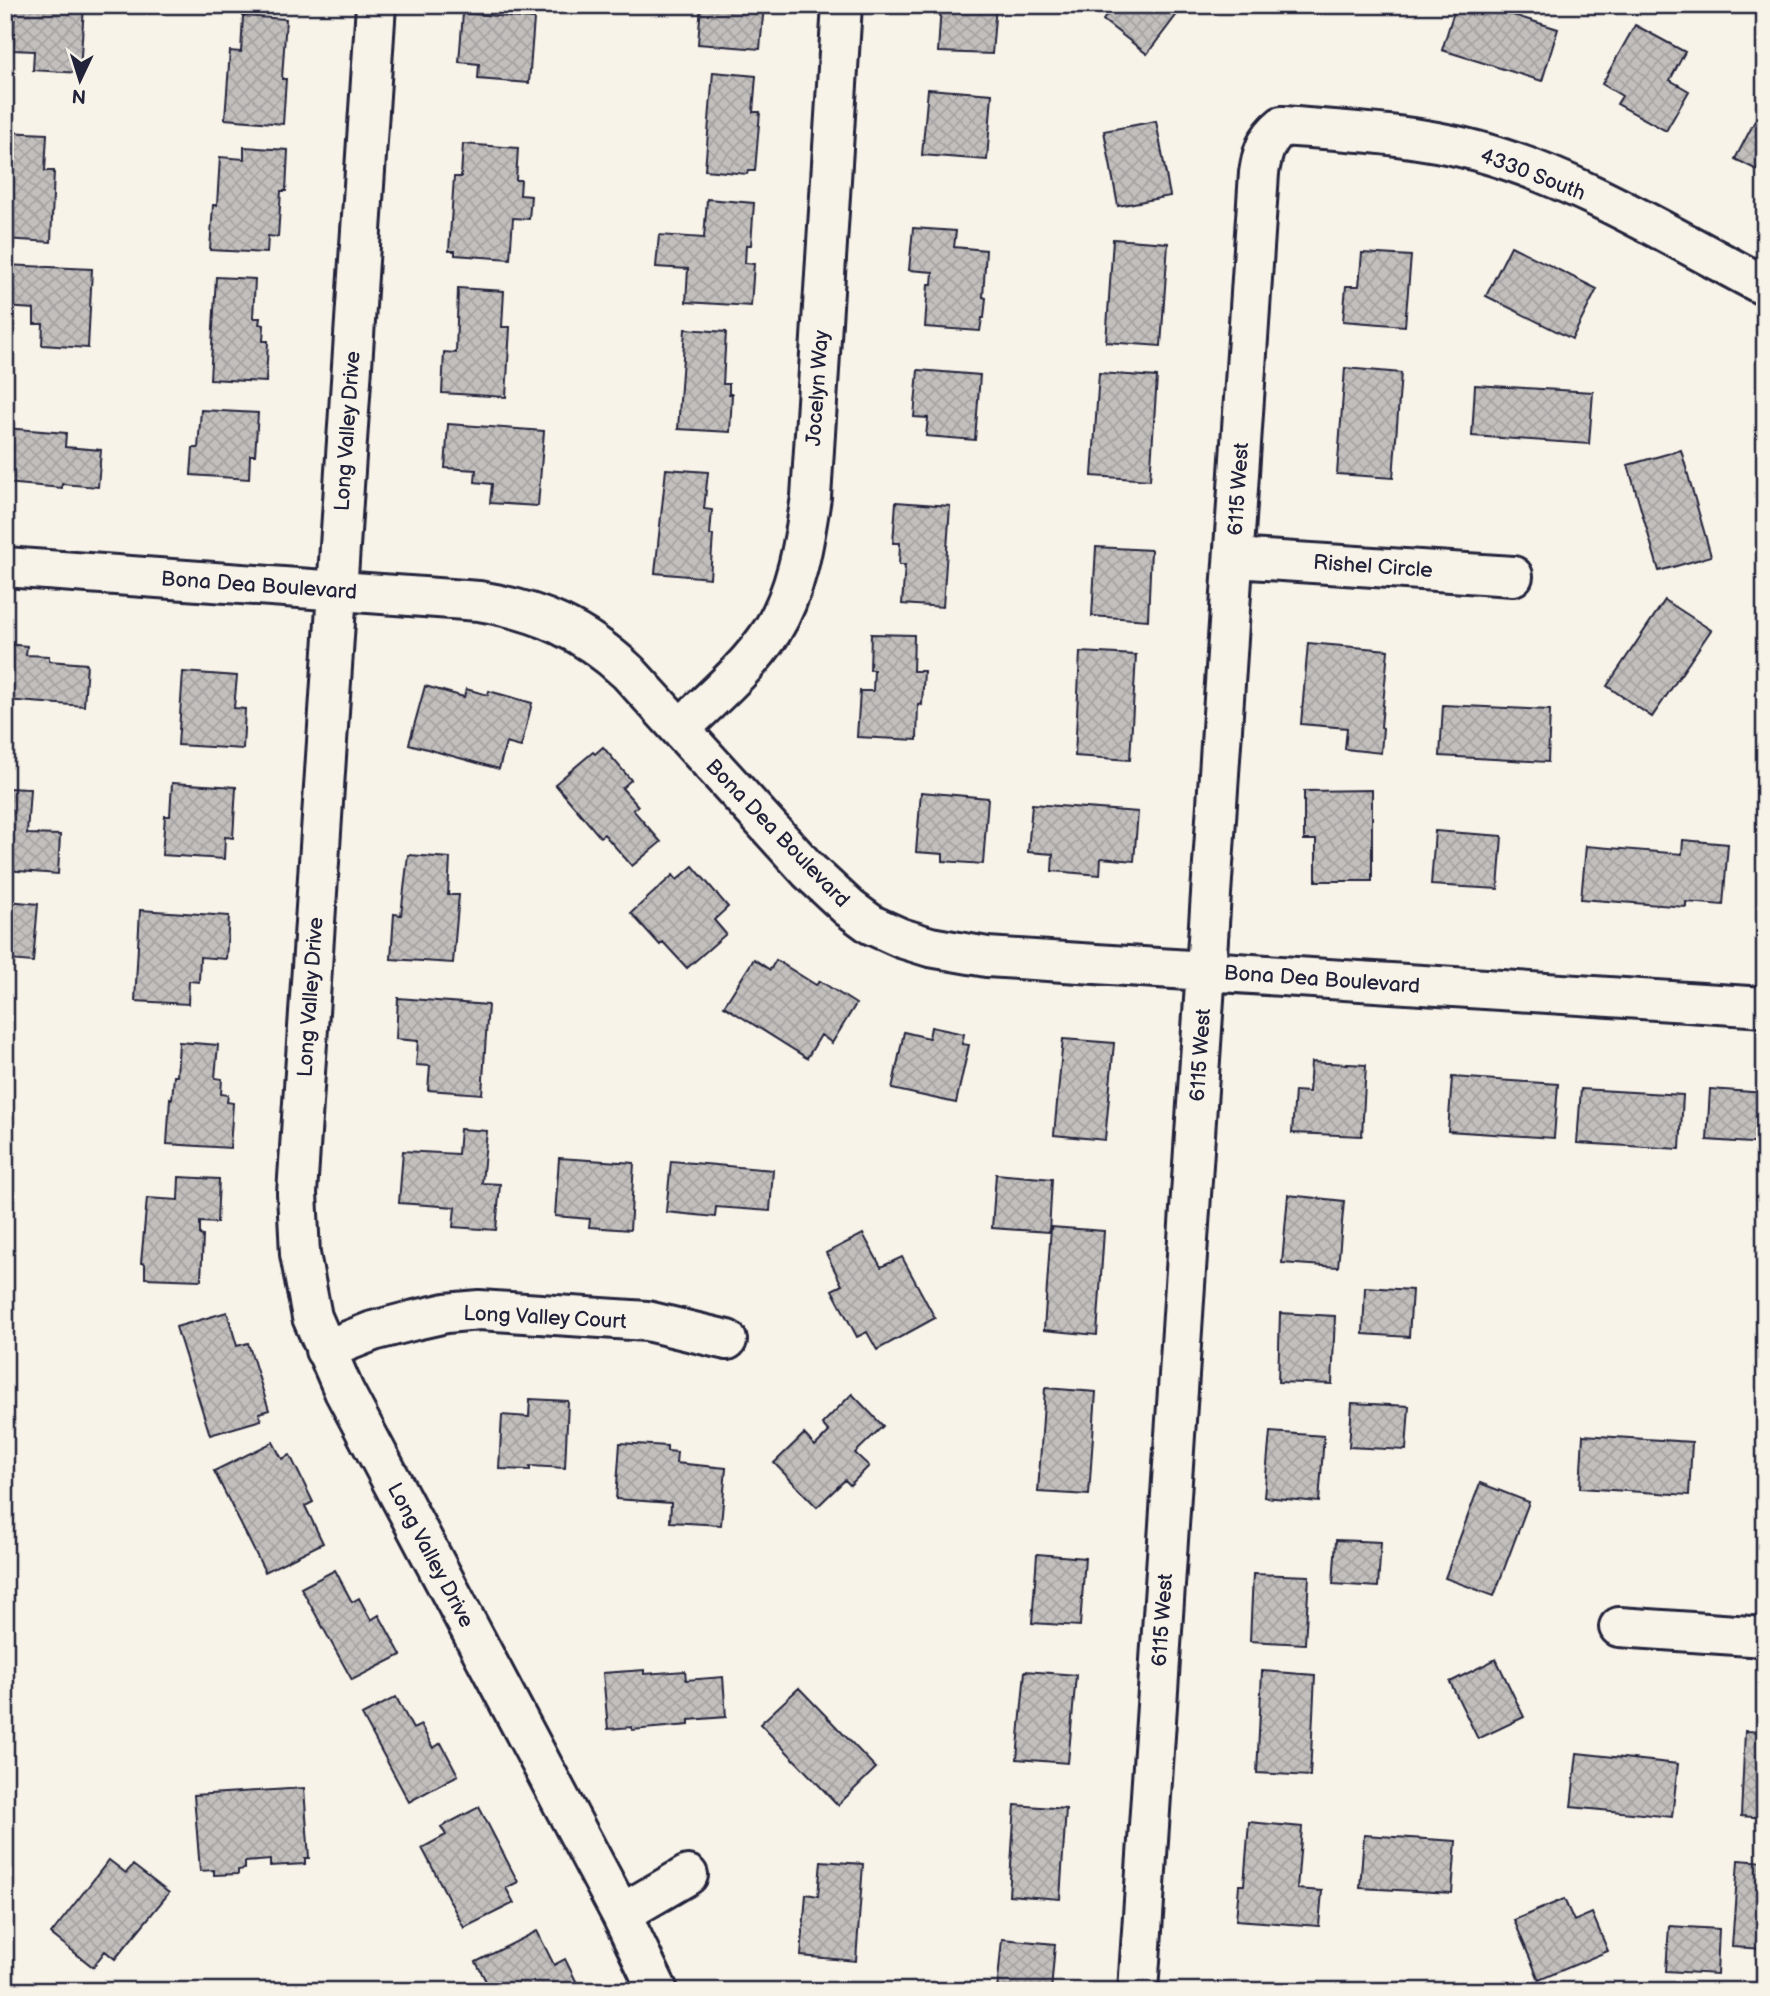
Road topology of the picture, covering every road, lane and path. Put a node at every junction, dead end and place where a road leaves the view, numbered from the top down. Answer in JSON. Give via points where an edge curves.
{"nodes":[{"id":1,"x":376,"y":5,"type":"edge"},
{"id":2,"x":842,"y":5,"type":"edge"},
{"id":3,"x":1282,"y":126,"type":"joint"},
{"id":4,"x":1765,"y":286,"type":"edge"},
{"id":5,"x":1234,"y":558,"type":"junction"},
{"id":6,"x":5,"y":567,"type":"edge"},
{"id":7,"x":1513,"y":576,"type":"dead end"},
{"id":8,"x":337,"y":591,"type":"junction"},
{"id":9,"x":680,"y":729,"type":"junction"},
{"id":10,"x":1206,"y":971,"type":"junction"},
{"id":11,"x":1765,"y":1007,"type":"edge"},
{"id":12,"x":727,"y":1340,"type":"dead end"},
{"id":13,"x":325,"y":1350,"type":"junction"},
{"id":14,"x":1619,"y":1627,"type":"dead end"},
{"id":15,"x":1765,"y":1637,"type":"edge"},
{"id":16,"x":688,"y":1875,"type":"dead end"},
{"id":17,"x":621,"y":1914,"type":"junction"},
{"id":18,"x":658,"y":1991,"type":"edge"},
{"id":19,"x":1138,"y":1991,"type":"edge"}],
"edges":[{"from":1,"to":8,"type":"street","name":"Long Valley Drive"},
{"from":2,"to":9,"type":"street","name":"Jocelyn Way","via":[[811,497],[799,568],[773,630]]},
{"from":3,"to":4,"type":"street","name":"4330 South","via":[[1430,141],[1522,166],[1566,183]]},
{"from":3,"to":5,"type":"street","name":"6115 West","via":[[1264,148],[1259,173]]},
{"from":5,"to":7,"type":"street","name":"Rishel Circle"},
{"from":5,"to":10,"type":"street","name":"6115 West"},
{"from":6,"to":8,"type":"street","name":"Bona Dea Boulevard"},
{"from":8,"to":9,"type":"street","name":"Bona Dea Boulevard","via":[[478,601],[562,624],[606,652]]},
{"from":8,"to":13,"type":"street","name":"Long Valley Drive","via":[[296,1193],[305,1284]]},
{"from":9,"to":10,"type":"street","name":"Bona Dea Boulevard","via":[[808,871],[872,925],[930,947],[987,957]]},
{"from":10,"to":11,"type":"street","name":"Bona Dea Boulevard"},
{"from":10,"to":19,"type":"street","name":"6115 West"},
{"from":12,"to":13,"type":"street","name":"Long Valley Court","via":[[647,1321],[479,1310],[415,1320]]},
{"from":13,"to":17,"type":"street","name":"Long Valley Drive"},
{"from":14,"to":15,"type":"street"},
{"from":16,"to":17,"type":"street"},
{"from":17,"to":18,"type":"street","name":"Long Valley Drive"}]}
